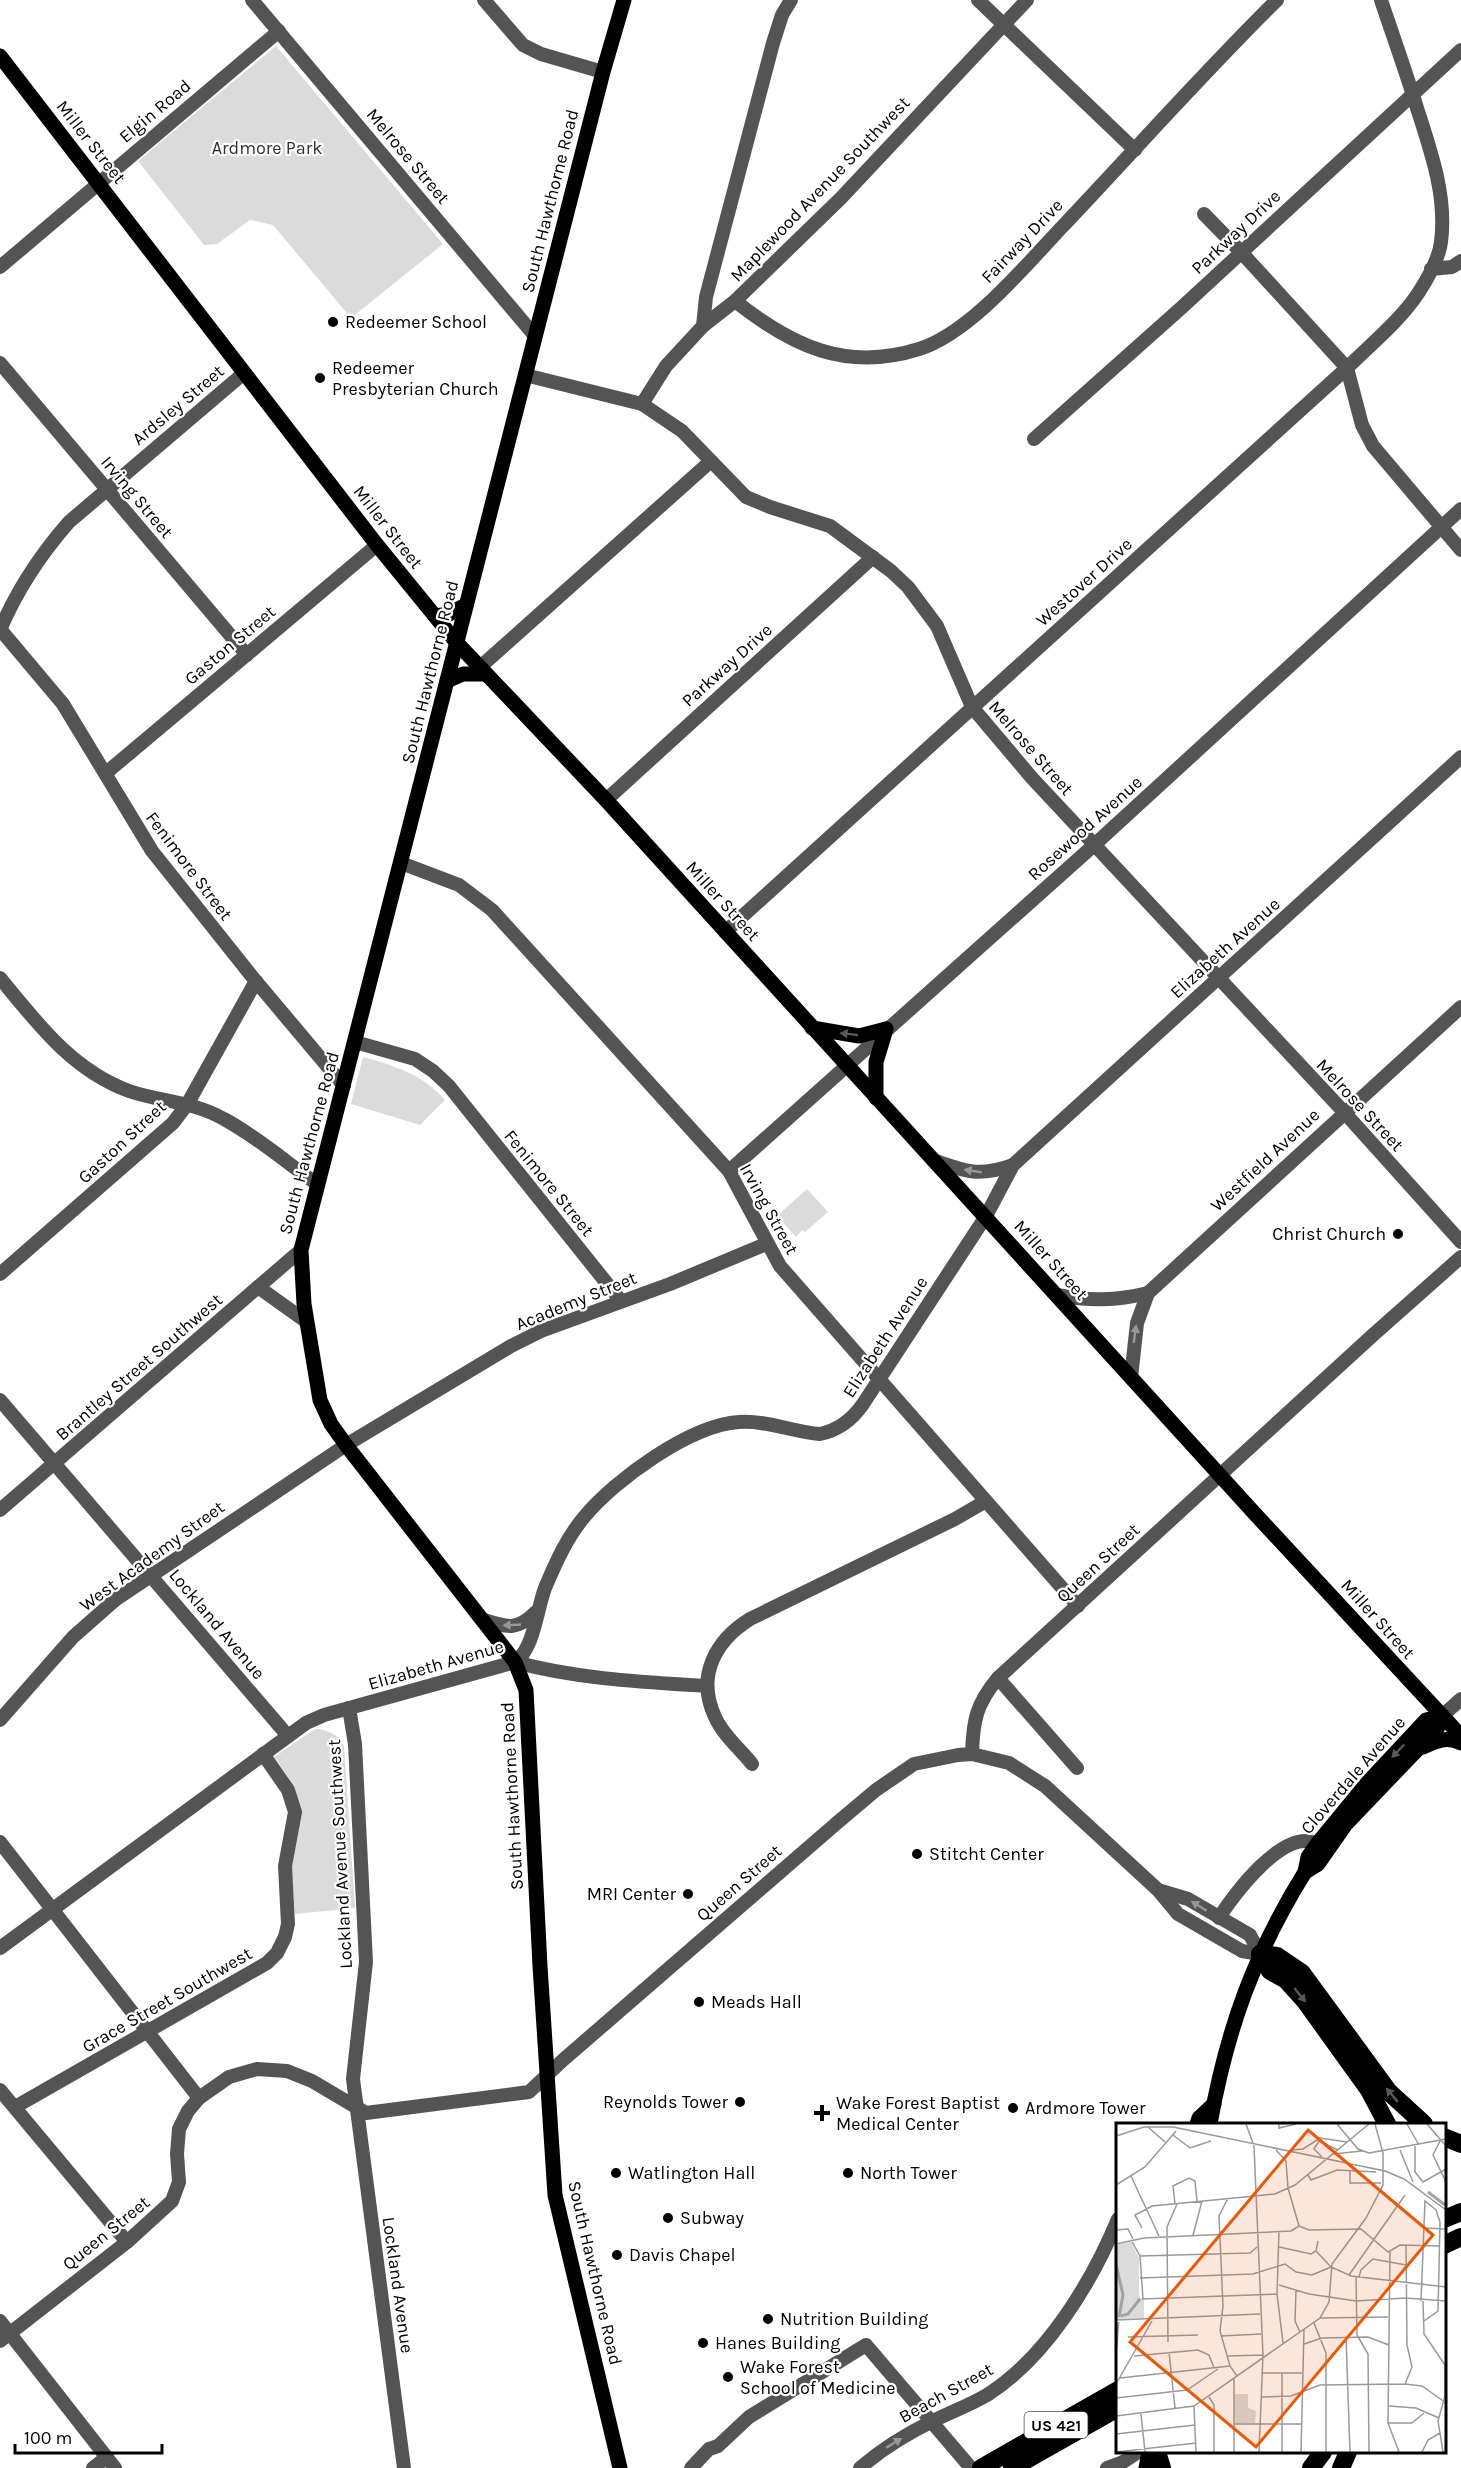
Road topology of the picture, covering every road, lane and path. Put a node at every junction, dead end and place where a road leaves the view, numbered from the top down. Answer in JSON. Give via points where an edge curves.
{"nodes":[{"id":1,"x":252,"y":0,"type":"edge"},
{"id":2,"x":484,"y":0,"type":"edge"},
{"id":3,"x":624,"y":0,"type":"edge"},
{"id":4,"x":791,"y":0,"type":"edge"},
{"id":5,"x":978,"y":0,"type":"edge"},
{"id":6,"x":1027,"y":0,"type":"edge"},
{"id":7,"x":1277,"y":0,"type":"edge"},
{"id":8,"x":1381,"y":0,"type":"edge"},
{"id":9,"x":1003,"y":25,"type":"junction"},
{"id":10,"x":279,"y":31,"type":"junction"},
{"id":11,"x":1461,"y":50,"type":"edge"},
{"id":12,"x":0,"y":56,"type":"edge"},
{"id":13,"x":603,"y":72,"type":"junction"},
{"id":14,"x":1413,"y":94,"type":"junction"},
{"id":15,"x":1135,"y":150,"type":"junction"},
{"id":16,"x":98,"y":182,"type":"junction"},
{"id":17,"x":1204,"y":214,"type":"dead end"},
{"id":18,"x":1241,"y":252,"type":"junction"},
{"id":19,"x":1461,"y":261,"type":"edge"},
{"id":20,"x":0,"y":267,"type":"edge"},
{"id":21,"x":1431,"y":269,"type":"junction"},
{"id":22,"x":735,"y":301,"type":"junction"},
{"id":23,"x":703,"y":326,"type":"junction"},
{"id":24,"x":535,"y":336,"type":"junction"},
{"id":25,"x":0,"y":363,"type":"edge"},
{"id":26,"x":1347,"y":368,"type":"junction"},
{"id":27,"x":244,"y":373,"type":"junction"},
{"id":28,"x":525,"y":375,"type":"junction"},
{"id":29,"x":642,"y":404,"type":"junction"},
{"id":30,"x":1034,"y":439,"type":"dead end"},
{"id":31,"x":711,"y":461,"type":"junction"},
{"id":32,"x":107,"y":488,"type":"junction"},
{"id":33,"x":1461,"y":508,"type":"edge"},
{"id":34,"x":1440,"y":528,"type":"junction"},
{"id":35,"x":377,"y":545,"type":"junction"},
{"id":36,"x":1461,"y":550,"type":"edge"},
{"id":37,"x":873,"y":556,"type":"junction"},
{"id":38,"x":466,"y":605,"type":"junction"},
{"id":39,"x":435,"y":616,"type":"junction"},
{"id":40,"x":0,"y":629,"type":"edge"},
{"id":41,"x":457,"y":643,"type":"junction"},
{"id":42,"x":247,"y":655,"type":"junction"},
{"id":43,"x":482,"y":671,"type":"junction"},
{"id":44,"x":447,"y":681,"type":"junction"},
{"id":45,"x":972,"y":707,"type":"junction"},
{"id":46,"x":1461,"y":757,"type":"edge"},
{"id":47,"x":106,"y":773,"type":"junction"},
{"id":48,"x":606,"y":800,"type":"junction"},
{"id":49,"x":1093,"y":846,"type":"junction"},
{"id":50,"x":401,"y":863,"type":"junction"},
{"id":51,"x":725,"y":932,"type":"junction"},
{"id":52,"x":0,"y":978,"type":"edge"},
{"id":53,"x":1218,"y":978,"type":"junction"},
{"id":54,"x":256,"y":981,"type":"junction"},
{"id":55,"x":1461,"y":1007,"type":"edge"},
{"id":56,"x":812,"y":1028,"type":"junction"},
{"id":57,"x":886,"y":1029,"type":"junction"},
{"id":58,"x":355,"y":1042,"type":"junction"},
{"id":59,"x":846,"y":1065,"type":"junction"},
{"id":60,"x":344,"y":1086,"type":"junction"},
{"id":61,"x":876,"y":1098,"type":"junction"},
{"id":62,"x":188,"y":1103,"type":"junction"},
{"id":63,"x":1344,"y":1112,"type":"junction"},
{"id":64,"x":933,"y":1160,"type":"junction"},
{"id":65,"x":1013,"y":1165,"type":"junction"},
{"id":66,"x":729,"y":1171,"type":"junction"},
{"id":67,"x":317,"y":1184,"type":"junction"},
{"id":68,"x":986,"y":1216,"type":"junction"},
{"id":69,"x":1461,"y":1242,"type":"edge"},
{"id":70,"x":766,"y":1244,"type":"junction"},
{"id":71,"x":301,"y":1250,"type":"junction"},
{"id":72,"x":1461,"y":1257,"type":"edge"},
{"id":73,"x":2,"y":1268,"type":"edge"},
{"id":74,"x":258,"y":1287,"type":"junction"},
{"id":75,"x":1148,"y":1293,"type":"junction"},
{"id":76,"x":1057,"y":1295,"type":"junction"},
{"id":77,"x":621,"y":1301,"type":"junction"},
{"id":78,"x":308,"y":1322,"type":"junction"},
{"id":79,"x":1131,"y":1378,"type":"junction"},
{"id":80,"x":878,"y":1379,"type":"junction"},
{"id":81,"x":0,"y":1400,"type":"edge"},
{"id":82,"x":346,"y":1444,"type":"junction"},
{"id":83,"x":55,"y":1464,"type":"junction"},
{"id":84,"x":1220,"y":1475,"type":"junction"},
{"id":85,"x":986,"y":1501,"type":"junction"},
{"id":86,"x":0,"y":1510,"type":"edge"},
{"id":87,"x":151,"y":1574,"type":"junction"},
{"id":88,"x":1078,"y":1606,"type":"junction"},
{"id":89,"x":537,"y":1610,"type":"junction"},
{"id":90,"x":481,"y":1619,"type":"junction"},
{"id":91,"x":515,"y":1662,"type":"junction"},
{"id":92,"x":998,"y":1678,"type":"junction"},
{"id":93,"x":707,"y":1686,"type":"junction"},
{"id":94,"x":1461,"y":1699,"type":"edge"},
{"id":95,"x":349,"y":1708,"type":"junction"},
{"id":96,"x":1442,"y":1716,"type":"junction"},
{"id":97,"x":0,"y":1720,"type":"edge"},
{"id":98,"x":288,"y":1736,"type":"junction"},
{"id":99,"x":1461,"y":1736,"type":"edge"},
{"id":100,"x":1461,"y":1743,"type":"edge"},
{"id":101,"x":1418,"y":1750,"type":"junction"},
{"id":102,"x":263,"y":1754,"type":"junction"},
{"id":103,"x":972,"y":1755,"type":"junction"},
{"id":104,"x":752,"y":1764,"type":"dead end"},
{"id":105,"x":1077,"y":1768,"type":"dead end"},
{"id":106,"x":0,"y":1842,"type":"edge"},
{"id":107,"x":1317,"y":1844,"type":"junction"},
{"id":108,"x":1305,"y":1872,"type":"junction"},
{"id":109,"x":1158,"y":1890,"type":"junction"},
{"id":110,"x":53,"y":1908,"type":"junction"},
{"id":111,"x":1219,"y":1918,"type":"junction"},
{"id":112,"x":0,"y":1948,"type":"edge"},
{"id":113,"x":1260,"y":1954,"type":"junction"},
{"id":114,"x":148,"y":2031,"type":"junction"},
{"id":115,"x":547,"y":2074,"type":"junction"},
{"id":116,"x":0,"y":2090,"type":"edge"},
{"id":117,"x":200,"y":2098,"type":"junction"},
{"id":118,"x":1214,"y":2104,"type":"junction"},
{"id":119,"x":15,"y":2107,"type":"junction"},
{"id":120,"x":355,"y":2107,"type":"junction"},
{"id":121,"x":1197,"y":2123,"type":"edge"},
{"id":122,"x":1210,"y":2123,"type":"edge"},
{"id":123,"x":1386,"y":2123,"type":"edge"},
{"id":124,"x":1423,"y":2123,"type":"edge"},
{"id":125,"x":1446,"y":2137,"type":"edge"},
{"id":126,"x":1461,"y":2144,"type":"edge"},
{"id":127,"x":1461,"y":2212,"type":"edge"},
{"id":128,"x":1446,"y":2218,"type":"edge"},
{"id":129,"x":1116,"y":2224,"type":"edge"},
{"id":130,"x":1461,"y":2229,"type":"edge"},
{"id":131,"x":1446,"y":2235,"type":"edge"},
{"id":132,"x":1461,"y":2237,"type":"edge"},
{"id":133,"x":127,"y":2242,"type":"junction"},
{"id":134,"x":1446,"y":2244,"type":"edge"},
{"id":135,"x":0,"y":2321,"type":"edge"},
{"id":136,"x":5,"y":2337,"type":"edge"},
{"id":137,"x":1116,"y":2392,"type":"edge"},
{"id":138,"x":1116,"y":2409,"type":"edge"},
{"id":139,"x":931,"y":2422,"type":"junction"},
{"id":140,"x":718,"y":2445,"type":"junction"},
{"id":141,"x":1135,"y":2453,"type":"edge"},
{"id":142,"x":1149,"y":2453,"type":"edge"},
{"id":143,"x":1157,"y":2453,"type":"edge"},
{"id":144,"x":1322,"y":2453,"type":"edge"},
{"id":145,"x":1347,"y":2453,"type":"edge"},
{"id":146,"x":111,"y":2463,"type":"edge"},
{"id":147,"x":93,"y":2468,"type":"edge"},
{"id":148,"x":404,"y":2468,"type":"edge"},
{"id":149,"x":620,"y":2468,"type":"edge"},
{"id":150,"x":691,"y":2468,"type":"edge"},
{"id":151,"x":703,"y":2468,"type":"edge"},
{"id":152,"x":860,"y":2468,"type":"edge"},
{"id":153,"x":971,"y":2468,"type":"edge"},
{"id":154,"x":981,"y":2468,"type":"edge"},
{"id":155,"x":1012,"y":2468,"type":"edge"},
{"id":156,"x":1107,"y":2468,"type":"edge"},
{"id":157,"x":1146,"y":2468,"type":"edge"},
{"id":158,"x":1161,"y":2468,"type":"edge"},
{"id":159,"x":1311,"y":2468,"type":"edge"},
{"id":160,"x":1341,"y":2468,"type":"edge"}],
"edges":[{"from":1,"to":10,"type":"street","name":"Melrose Street"},
{"from":2,"to":13,"type":"street","via":[[523,45]]},
{"from":3,"to":13,"type":"main road","name":"South Hawthorne Road"},
{"from":4,"to":23,"type":"street","via":[[773,43],[706,297]]},
{"from":5,"to":9,"type":"street"},
{"from":6,"to":9,"type":"street","name":"Maplewood Avenue Southwest"},
{"from":7,"to":15,"type":"street","name":"Fairway Drive"},
{"from":8,"to":14,"type":"street","name":"Westover Drive"},
{"from":9,"to":15,"type":"street"},
{"from":9,"to":22,"type":"street","name":"Maplewood Avenue Southwest","via":[[841,198]]},
{"from":10,"to":16,"type":"street","name":"Elgin Road"},
{"from":10,"to":24,"type":"street","name":"Melrose Street"},
{"from":11,"to":14,"type":"street","name":"Parkway Drive"},
{"from":12,"to":16,"type":"main road","name":"Miller Street"},
{"from":13,"to":24,"type":"main road","name":"South Hawthorne Road"},
{"from":14,"to":18,"type":"street","name":"Parkway Drive"},
{"from":14,"to":21,"type":"street","name":"Westover Drive","via":[[1438,176],[1443,212],[1441,245]]},
{"from":15,"to":22,"type":"street","name":"Fairway Drive","via":[[964,323],[935,343],[869,358],[825,353],[764,324]]},
{"from":16,"to":20,"type":"street","name":"Elgin Road"},
{"from":16,"to":27,"type":"main road","name":"Miller Street"},
{"from":17,"to":18,"type":"street"},
{"from":18,"to":26,"type":"street"},
{"from":18,"to":30,"type":"street","name":"Parkway Drive"},
{"from":19,"to":21,"type":"street","via":[[1452,267]]},
{"from":21,"to":26,"type":"street","name":"Westover Drive","via":[[1402,314]]},
{"from":22,"to":23,"type":"street","name":"Maplewood Avenue Southwest"},
{"from":23,"to":29,"type":"street","name":"Maplewood Avenue Southwest","via":[[666,366]]},
{"from":24,"to":28,"type":"main road","name":"South Hawthorne Road"},
{"from":25,"to":32,"type":"street","name":"Irving Street"},
{"from":26,"to":34,"type":"street","via":[[1362,425],[1372,446]]},
{"from":26,"to":45,"type":"street","name":"Westover Drive"},
{"from":27,"to":32,"type":"street","name":"Ardsley Street"},
{"from":27,"to":35,"type":"main road","name":"Miller Street"},
{"from":28,"to":29,"type":"street","name":"Melrose Street"},
{"from":28,"to":38,"type":"main road","name":"South Hawthorne Road"},
{"from":29,"to":31,"type":"street","name":"Melrose Street","via":[[682,431]]},
{"from":31,"to":37,"type":"street","name":"Melrose Street","via":[[746,497],[830,526]]},
{"from":31,"to":43,"type":"street"},
{"from":32,"to":40,"type":"street","name":"Ardsley Street","via":[[49,545],[14,599]]},
{"from":32,"to":42,"type":"street","name":"Irving Street"},
{"from":33,"to":34,"type":"street","name":"Rosewood Avenue"},
{"from":34,"to":36,"type":"street"},
{"from":34,"to":49,"type":"street","name":"Rosewood Avenue"},
{"from":35,"to":39,"type":"main road","name":"Miller Street"},
{"from":35,"to":42,"type":"street","name":"Gaston Street"},
{"from":37,"to":45,"type":"street","name":"Melrose Street","via":[[924,606]]},
{"from":37,"to":48,"type":"street","name":"Parkway Drive"},
{"from":38,"to":39,"type":"main road"},
{"from":38,"to":41,"type":"main road","name":"South Hawthorne Road"},
{"from":39,"to":41,"type":"main road","name":"Miller Street"},
{"from":40,"to":47,"type":"street","name":"Fenimore Street","via":[[54,691]]},
{"from":41,"to":43,"type":"main road","name":"Miller Street"},
{"from":41,"to":44,"type":"main road","name":"South Hawthorne Road"},
{"from":42,"to":47,"type":"street","name":"Gaston Street"},
{"from":43,"to":44,"type":"main road"},
{"from":43,"to":48,"type":"main road","name":"Miller Street"},
{"from":44,"to":50,"type":"main road","name":"South Hawthorne Road"},
{"from":45,"to":49,"type":"street","name":"Melrose Street"},
{"from":45,"to":51,"type":"street","name":"Westover Drive"},
{"from":46,"to":53,"type":"street","name":"Elizabeth Avenue"},
{"from":47,"to":54,"type":"street","name":"Fenimore Street","via":[[152,851]]},
{"from":48,"to":51,"type":"main road","name":"Miller Street"},
{"from":49,"to":53,"type":"street","name":"Melrose Street"},
{"from":49,"to":57,"type":"street","name":"Rosewood Avenue"},
{"from":50,"to":58,"type":"main road","name":"South Hawthorne Road"},
{"from":50,"to":66,"type":"street","name":"Irving Street","via":[[459,885],[492,910]]},
{"from":51,"to":56,"type":"main road","name":"Miller Street"},
{"from":52,"to":62,"type":"street","via":[[55,1044],[87,1069],[126,1090]]},
{"from":53,"to":63,"type":"street","name":"Melrose Street"},
{"from":53,"to":65,"type":"street","name":"Elizabeth Avenue"},
{"from":54,"to":60,"type":"street","name":"Fenimore Street"},
{"from":54,"to":62,"type":"street","name":"Gaston Street"},
{"from":55,"to":63,"type":"street","name":"Westfield Avenue"},
{"from":57,"to":56,"type":"main road","one_way":true,"via":[[858,1036]]},
{"from":56,"to":59,"type":"main road","name":"Miller Street"},
{"from":57,"to":59,"type":"street","name":"Rosewood Avenue"},
{"from":57,"to":61,"type":"main road","via":[[876,1062]]},
{"from":58,"to":60,"type":"main road","name":"South Hawthorne Road"},
{"from":58,"to":77,"type":"street","name":"Fenimore Street","via":[[415,1059],[449,1086]]},
{"from":59,"to":61,"type":"main road","name":"Miller Street"},
{"from":59,"to":66,"type":"street","name":"Rosewood Avenue"},
{"from":60,"to":67,"type":"main road","name":"South Hawthorne Road"},
{"from":61,"to":64,"type":"main road","name":"Miller Street"},
{"from":62,"to":67,"type":"street","via":[[235,1125]]},
{"from":62,"to":73,"type":"street","name":"Gaston Street","via":[[173,1123]]},
{"from":63,"to":69,"type":"street","name":"Melrose Street"},
{"from":63,"to":75,"type":"street","name":"Westfield Avenue"},
{"from":65,"to":64,"type":"street","name":"Elizabeth Avenue","one_way":true,"via":[[985,1173]]},
{"from":64,"to":68,"type":"main road","name":"Miller Street"},
{"from":65,"to":68,"type":"street","name":"Elizabeth Avenue"},
{"from":66,"to":70,"type":"street","name":"Irving Street"},
{"from":67,"to":71,"type":"main road","name":"South Hawthorne Road"},
{"from":68,"to":76,"type":"main road","name":"Miller Street"},
{"from":68,"to":80,"type":"street","name":"Elizabeth Avenue"},
{"from":70,"to":77,"type":"street","name":"Academy Street"},
{"from":70,"to":80,"type":"street","name":"Irving Street","via":[[780,1266]]},
{"from":71,"to":74,"type":"street","name":"Brantley Street Southwest"},
{"from":71,"to":78,"type":"main road","name":"South Hawthorne Road"},
{"from":72,"to":84,"type":"street","name":"Queen Street"},
{"from":74,"to":78,"type":"street"},
{"from":74,"to":83,"type":"street","name":"Brantley Street Southwest"},
{"from":75,"to":76,"type":"street","via":[[1101,1301]]},
{"from":79,"to":75,"type":"street","name":"Westfield Avenue","one_way":true,"via":[[1137,1323]]},
{"from":76,"to":79,"type":"main road","name":"Miller Street"},
{"from":77,"to":82,"type":"street","name":"Academy Street","via":[[511,1346]]},
{"from":78,"to":82,"type":"main road","name":"South Hawthorne Road","via":[[320,1400]]},
{"from":79,"to":84,"type":"main road","name":"Miller Street"},
{"from":80,"to":85,"type":"street","name":"Irving Street"},
{"from":80,"to":89,"type":"street","name":"Elizabeth Avenue","via":[[855,1415],[829,1432],[807,1433],[736,1422],[697,1434],[658,1455],[585,1515],[560,1552]]},
{"from":81,"to":83,"type":"street","name":"Lockland Avenue"},
{"from":82,"to":87,"type":"street","name":"West Academy Street"},
{"from":82,"to":90,"type":"main road","name":"South Hawthorne Road"},
{"from":83,"to":86,"type":"street","name":"Brantley Street Southwest"},
{"from":83,"to":87,"type":"street","name":"Lockland Avenue"},
{"from":84,"to":88,"type":"street","name":"Queen Street"},
{"from":84,"to":96,"type":"main road","name":"Miller Street"},
{"from":85,"to":88,"type":"street","name":"Irving Street"},
{"from":85,"to":93,"type":"street","via":[[736,1628],[716,1650]]},
{"from":87,"to":97,"type":"street","name":"West Academy Street","via":[[73,1637]]},
{"from":87,"to":98,"type":"street","name":"Lockland Avenue"},
{"from":88,"to":92,"type":"street","name":"Queen Street"},
{"from":89,"to":90,"type":"street","one_way":true,"via":[[525,1623],[513,1627]]},
{"from":89,"to":91,"type":"street","name":"Elizabeth Avenue","via":[[523,1657]]},
{"from":90,"to":91,"type":"main road","name":"South Hawthorne Road"},
{"from":91,"to":93,"type":"street","via":[[555,1672]]},
{"from":91,"to":95,"type":"street","name":"Elizabeth Avenue"},
{"from":91,"to":115,"type":"main road","name":"South Hawthorne Road","via":[[528,1704]]},
{"from":92,"to":103,"type":"street","name":"Queen Street","via":[[976,1712]]},
{"from":92,"to":105,"type":"street"},
{"from":93,"to":104,"type":"street","via":[[715,1717]]},
{"from":94,"to":96,"type":"street","name":"Cloverdale Avenue"},
{"from":95,"to":98,"type":"street","name":"Elizabeth Avenue","via":[[306,1723]]},
{"from":95,"to":120,"type":"street","name":"Lockland Avenue Southwest","via":[[356,1755],[366,1962],[353,2079]]},
{"from":96,"to":99,"type":"main road","name":"Miller Street"},
{"from":96,"to":101,"type":"main road","name":"Cloverdale Avenue","via":[[1437,1729]]},
{"from":96,"to":107,"type":"main road","name":"Cloverdale Avenue","one_way":true,"via":[[1426,1720]]},
{"from":98,"to":102,"type":"street","name":"Elizabeth Avenue"},
{"from":100,"to":101,"type":"main road","via":[[1437,1740]]},
{"from":101,"to":108,"type":"main road","name":"Cloverdale Avenue","via":[[1346,1824],[1318,1864]]},
{"from":102,"to":110,"type":"street","name":"Elizabeth Avenue"},
{"from":102,"to":114,"type":"street","name":"Grace Street Southwest","via":[[288,1790],[295,1812],[285,1866],[285,1937],[267,1963]]},
{"from":103,"to":109,"type":"street","via":[[1009,1763],[1045,1786]]},
{"from":103,"to":115,"type":"street","name":"Queen Street","via":[[914,1764],[876,1790]]},
{"from":106,"to":110,"type":"street"},
{"from":107,"to":108,"type":"main road","name":"Cloverdale Avenue","via":[[1308,1857]]},
{"from":107,"to":111,"type":"street","via":[[1303,1840],[1278,1853],[1248,1878]]},
{"from":108,"to":113,"type":"main road","name":"Cloverdale Avenue"},
{"from":111,"to":109,"type":"street","one_way":true,"via":[[1188,1899]]},
{"from":109,"to":113,"type":"street","via":[[1178,1914],[1192,1923],[1242,1951]]},
{"from":110,"to":112,"type":"street","name":"Elizabeth Avenue"},
{"from":110,"to":114,"type":"street"},
{"from":111,"to":113,"type":"street","via":[[1250,1935]]},
{"from":113,"to":118,"type":"main road","name":"Cloverdale Avenue","via":[[1235,2016]]},
{"from":113,"to":123,"type":"highway","one_way":true,"via":[[1270,1971],[1286,1980],[1305,2001],[1369,2090]]},
{"from":124,"to":113,"type":"highway","one_way":true,"via":[[1389,2092],[1302,1974],[1277,1956]]},
{"from":114,"to":117,"type":"street"},
{"from":114,"to":119,"type":"street","name":"Grace Street Southwest"},
{"from":115,"to":120,"type":"street","name":"Queen Street","via":[[529,2092],[366,2113]]},
{"from":115,"to":149,"type":"main road","name":"South Hawthorne Road","via":[[555,2195]]},
{"from":116,"to":119,"type":"street"},
{"from":117,"to":120,"type":"street","name":"Queen Street","via":[[229,2077],[257,2068],[287,2070]]},
{"from":117,"to":133,"type":"street","name":"Queen Street","via":[[179,2129],[176,2193],[166,2208]]},
{"from":118,"to":121,"type":"main road"},
{"from":118,"to":122,"type":"main road","name":"Cloverdale Avenue"},
{"from":119,"to":133,"type":"street"},
{"from":120,"to":148,"type":"street","name":"Lockland Avenue"},
{"from":125,"to":126,"type":"highway"},
{"from":127,"to":128,"type":"highway"},
{"from":129,"to":139,"type":"street","name":"Beach Street","via":[[1087,2283],[1029,2360],[987,2395]]},
{"from":130,"to":131,"type":"highway"},
{"from":132,"to":134,"type":"highway"},
{"from":133,"to":136,"type":"street","name":"Queen Street"},
{"from":135,"to":136,"type":"street"},
{"from":136,"to":146,"type":"street"},
{"from":137,"to":154,"type":"highway","number":"US 421"},
{"from":138,"to":155,"type":"highway","number":"US 421"},
{"from":139,"to":140,"type":"street","via":[[866,2345],[749,2417]]},
{"from":152,"to":139,"type":"street","name":"Beach Street","one_way":true},
{"from":139,"to":153,"type":"street"},
{"from":140,"to":150,"type":"street"},
{"from":140,"to":151,"type":"street"},
{"from":141,"to":156,"type":"street"},
{"from":142,"to":157,"type":"main road"},
{"from":143,"to":158,"type":"highway"},
{"from":144,"to":159,"type":"highway"},
{"from":145,"to":160,"type":"highway"},
{"from":146,"to":147,"type":"street"}]}
